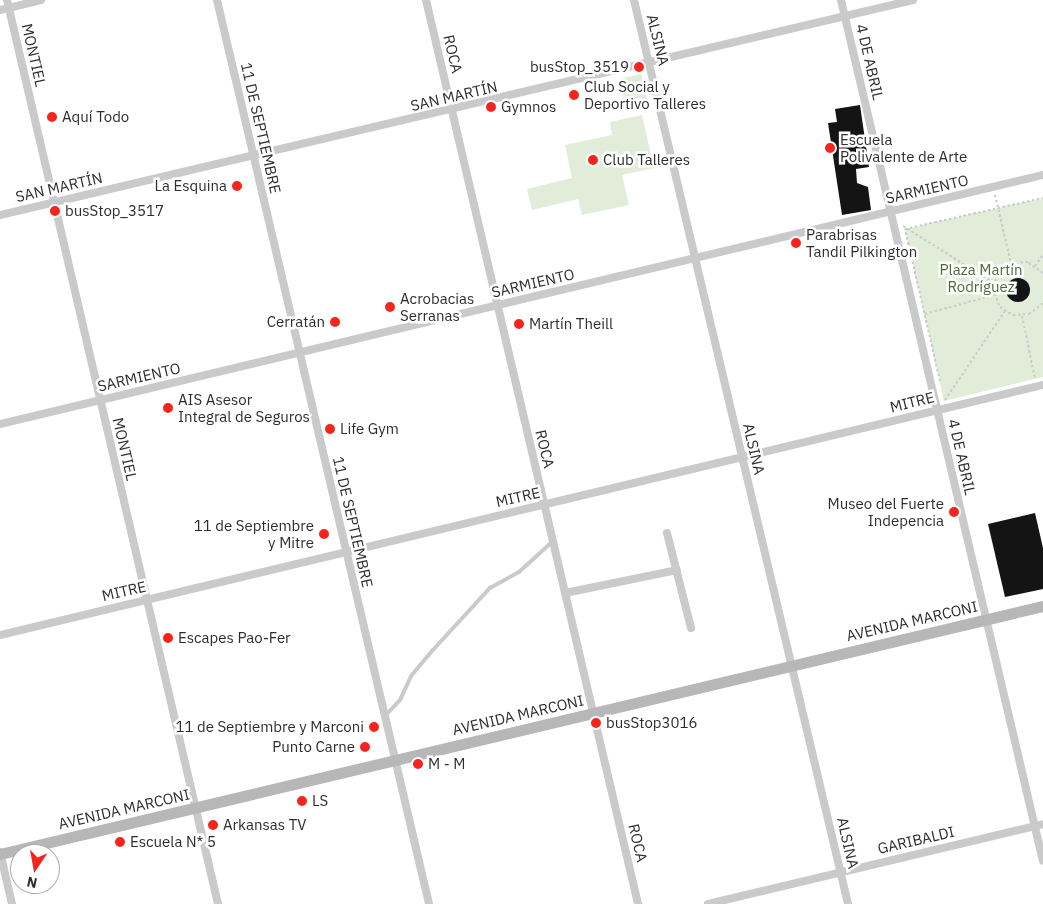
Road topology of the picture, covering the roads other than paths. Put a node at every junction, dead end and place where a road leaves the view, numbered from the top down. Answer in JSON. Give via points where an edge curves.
{"nodes":[{"id":1,"x":41,"y":0,"type":"edge"},
{"id":2,"x":217,"y":0,"type":"edge"},
{"id":3,"x":426,"y":0,"type":"edge"},
{"id":4,"x":634,"y":0,"type":"edge"},
{"id":5,"x":841,"y":0,"type":"edge"},
{"id":6,"x":913,"y":0,"type":"edge"},
{"id":7,"x":8,"y":4,"type":"edge"},
{"id":8,"x":0,"y":10,"type":"edge"},
{"id":9,"x":845,"y":16,"type":"junction"},
{"id":10,"x":650,"y":64,"type":"junction"},
{"id":11,"x":452,"y":110,"type":"junction"},
{"id":12,"x":253,"y":157,"type":"junction"},
{"id":13,"x":1043,"y":175,"type":"edge"},
{"id":14,"x":53,"y":202,"type":"junction"},
{"id":15,"x":890,"y":212,"type":"junction"},
{"id":16,"x":0,"y":215,"type":"edge"},
{"id":17,"x":695,"y":258,"type":"junction"},
{"id":18,"x":497,"y":306,"type":"junction"},
{"id":19,"x":299,"y":353,"type":"junction"},
{"id":20,"x":1043,"y":385,"type":"edge"},
{"id":21,"x":100,"y":400,"type":"junction"},
{"id":22,"x":937,"y":411,"type":"junction"},
{"id":23,"x":0,"y":424,"type":"edge"},
{"id":24,"x":742,"y":457,"type":"junction"},
{"id":25,"x":544,"y":505,"type":"junction"},
{"id":26,"x":667,"y":533,"type":"dead end"},
{"id":27,"x":553,"y":541,"type":"junction"},
{"id":28,"x":346,"y":552,"type":"junction"},
{"id":29,"x":677,"y":570,"type":"junction"},
{"id":30,"x":565,"y":593,"type":"junction"},
{"id":31,"x":147,"y":600,"type":"junction"},
{"id":32,"x":1043,"y":606,"type":"edge"},
{"id":33,"x":986,"y":619,"type":"junction"},
{"id":34,"x":691,"y":628,"type":"dead end"},
{"id":35,"x":0,"y":635,"type":"edge"},
{"id":36,"x":791,"y":665,"type":"junction"},
{"id":37,"x":593,"y":712,"type":"junction"},
{"id":38,"x":385,"y":717,"type":"junction"},
{"id":39,"x":395,"y":760,"type":"junction"},
{"id":40,"x":196,"y":807,"type":"junction"},
{"id":41,"x":1039,"y":825,"type":"edge"},
{"id":42,"x":0,"y":853,"type":"edge"},
{"id":43,"x":1043,"y":861,"type":"edge"},
{"id":44,"x":840,"y":872,"type":"junction"},
{"id":45,"x":12,"y":904,"type":"edge"},
{"id":46,"x":218,"y":904,"type":"edge"},
{"id":47,"x":429,"y":904,"type":"edge"},
{"id":48,"x":638,"y":904,"type":"edge"},
{"id":49,"x":708,"y":904,"type":"edge"},
{"id":50,"x":848,"y":904,"type":"edge"}],
"edges":[{"from":1,"to":7,"type":"street"},
{"from":2,"to":12,"type":"street","name":"11 DE SEPTIEMBRE"},
{"from":3,"to":11,"type":"street","name":"ROCA"},
{"from":4,"to":10,"type":"street","name":"ALSINA"},
{"from":5,"to":9,"type":"street","name":"4 DE ABRIL"},
{"from":6,"to":9,"type":"street","name":"SAN MARTÍN"},
{"from":7,"to":8,"type":"street"},
{"from":7,"to":14,"type":"street","name":"MONTIEL"},
{"from":9,"to":10,"type":"street","name":"SAN MARTÍN"},
{"from":9,"to":15,"type":"street","name":"4 DE ABRIL"},
{"from":10,"to":11,"type":"street","name":"SAN MARTÍN"},
{"from":10,"to":17,"type":"street","name":"ALSINA"},
{"from":11,"to":12,"type":"street","name":"SAN MARTÍN"},
{"from":11,"to":18,"type":"street","name":"ROCA"},
{"from":12,"to":14,"type":"street","name":"SAN MARTÍN"},
{"from":12,"to":19,"type":"street","name":"11 DE SEPTIEMBRE"},
{"from":13,"to":15,"type":"street","name":"SARMIENTO"},
{"from":14,"to":16,"type":"street","name":"SAN MARTÍN"},
{"from":14,"to":21,"type":"street","name":"MONTIEL"},
{"from":15,"to":17,"type":"street","name":"SARMIENTO"},
{"from":15,"to":22,"type":"street","name":"4 DE ABRIL"},
{"from":17,"to":18,"type":"street","name":"SARMIENTO"},
{"from":17,"to":24,"type":"street","name":"ALSINA"},
{"from":18,"to":19,"type":"street","name":"SARMIENTO"},
{"from":18,"to":25,"type":"street","name":"ROCA"},
{"from":19,"to":21,"type":"street","name":"SARMIENTO"},
{"from":19,"to":28,"type":"street","name":"11 DE SEPTIEMBRE"},
{"from":20,"to":22,"type":"street","name":"MITRE"},
{"from":21,"to":23,"type":"street","name":"SARMIENTO"},
{"from":21,"to":31,"type":"street","name":"MONTIEL"},
{"from":22,"to":24,"type":"street","name":"MITRE"},
{"from":22,"to":33,"type":"street","name":"4 DE ABRIL"},
{"from":24,"to":25,"type":"street","name":"MITRE"},
{"from":24,"to":36,"type":"street","name":"ALSINA"},
{"from":25,"to":27,"type":"street","name":"ROCA"},
{"from":25,"to":28,"type":"street","name":"MITRE"},
{"from":26,"to":29,"type":"street"},
{"from":27,"to":30,"type":"street","name":"ROCA"},
{"from":27,"to":38,"type":"lane","via":[[519,572],[490,588],[432,650],[411,676],[400,700]]},
{"from":28,"to":31,"type":"street","name":"MITRE"},
{"from":28,"to":38,"type":"street","name":"11 DE SEPTIEMBRE"},
{"from":29,"to":30,"type":"street"},
{"from":29,"to":34,"type":"street"},
{"from":30,"to":37,"type":"street","name":"ROCA"},
{"from":31,"to":35,"type":"street","name":"MITRE"},
{"from":31,"to":40,"type":"street","name":"MONTIEL"},
{"from":32,"to":33,"type":"main road","name":"AVENIDA MARCONI"},
{"from":33,"to":36,"type":"main road","name":"AVENIDA MARCONI"},
{"from":33,"to":41,"type":"street","name":"4 DE ABRIL"},
{"from":36,"to":37,"type":"main road","name":"AVENIDA MARCONI"},
{"from":36,"to":44,"type":"street","name":"ALSINA"},
{"from":37,"to":39,"type":"main road","name":"AVENIDA MARCONI"},
{"from":37,"to":48,"type":"street","name":"ROCA"},
{"from":38,"to":39,"type":"street","name":"11 DE SEPTIEMBRE"},
{"from":39,"to":40,"type":"main road","name":"AVENIDA MARCONI"},
{"from":39,"to":47,"type":"street","name":"11 DE SEPTIEMBRE"},
{"from":40,"to":42,"type":"main road","name":"AVENIDA MARCONI"},
{"from":40,"to":46,"type":"street","name":"MONTIEL"},
{"from":41,"to":43,"type":"street","name":"4 DE ABRIL"},
{"from":41,"to":44,"type":"street","name":"GARIBALDI"},
{"from":42,"to":45,"type":"street"},
{"from":44,"to":49,"type":"street","name":"GARIBALDI"},
{"from":44,"to":50,"type":"street","name":"ALSINA"}]}
